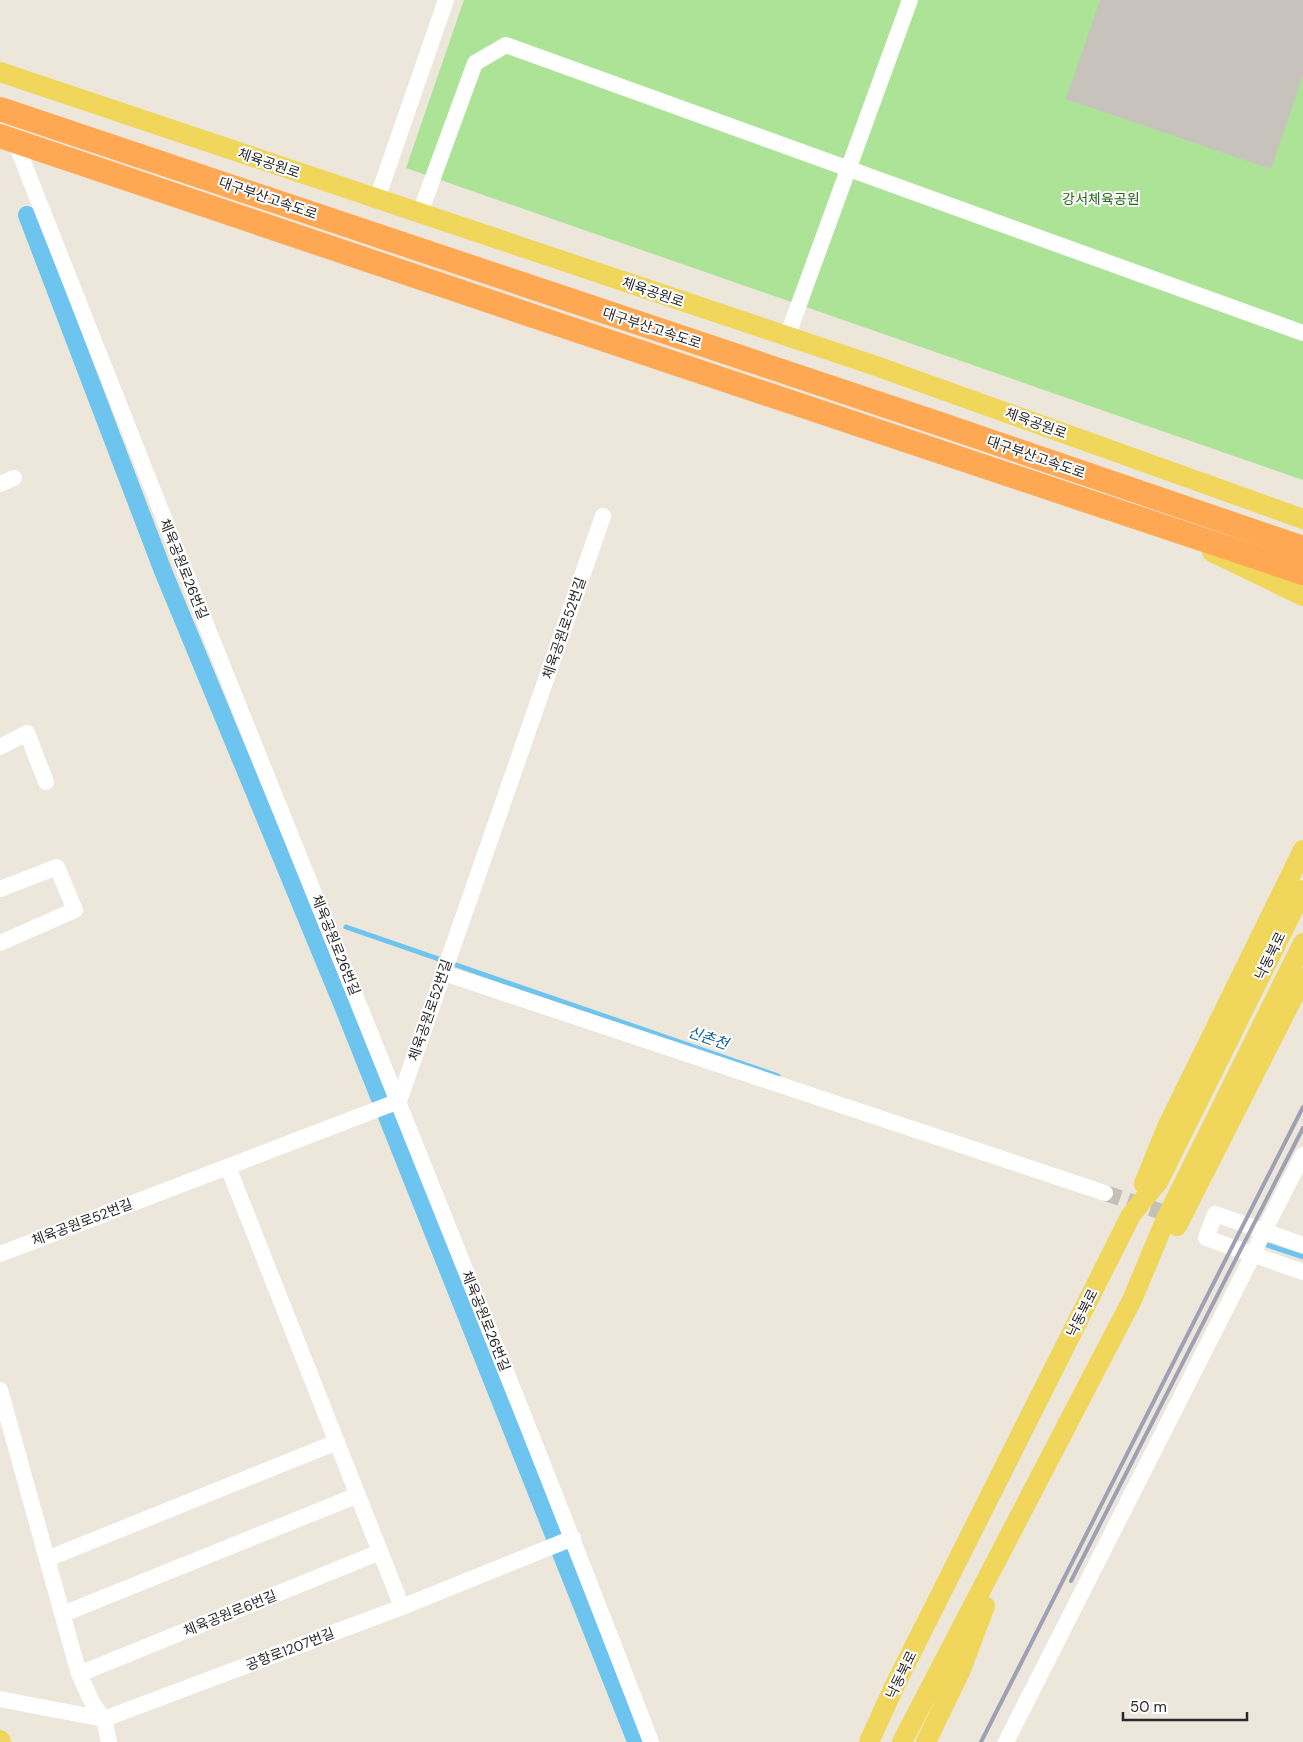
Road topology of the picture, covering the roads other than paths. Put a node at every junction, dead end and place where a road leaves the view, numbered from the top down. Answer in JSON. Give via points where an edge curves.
{"nodes":[{"id":1,"x":446,"y":0,"type":"edge"},
{"id":2,"x":910,"y":0,"type":"edge"},
{"id":3,"x":0,"y":72,"type":"edge"},
{"id":4,"x":0,"y":109,"type":"edge"},
{"id":5,"x":6,"y":142,"type":"edge"},
{"id":6,"x":849,"y":168,"type":"junction"},
{"id":7,"x":377,"y":199,"type":"junction"},
{"id":8,"x":420,"y":214,"type":"junction"},
{"id":9,"x":1303,"y":333,"type":"edge"},
{"id":10,"x":787,"y":337,"type":"junction"},
{"id":11,"x":1184,"y":476,"type":"junction"},
{"id":12,"x":1303,"y":510,"type":"edge"},
{"id":13,"x":603,"y":516,"type":"dead end"},
{"id":14,"x":1303,"y":519,"type":"edge"},
{"id":15,"x":1303,"y":548,"type":"edge"},
{"id":16,"x":1212,"y":552,"type":"junction"},
{"id":17,"x":1303,"y":573,"type":"edge"},
{"id":18,"x":1303,"y":581,"type":"edge"},
{"id":19,"x":1303,"y":596,"type":"edge"},
{"id":20,"x":0,"y":747,"type":"edge"},
{"id":21,"x":46,"y":782,"type":"dead end"},
{"id":22,"x":1303,"y":850,"type":"edge"},
{"id":23,"x":0,"y":889,"type":"edge"},
{"id":24,"x":1303,"y":890,"type":"edge"},
{"id":25,"x":0,"y":943,"type":"edge"},
{"id":26,"x":1303,"y":943,"type":"edge"},
{"id":27,"x":444,"y":972,"type":"junction"},
{"id":28,"x":1303,"y":978,"type":"edge"},
{"id":29,"x":399,"y":1101,"type":"junction"},
{"id":30,"x":1303,"y":1155,"type":"edge"},
{"id":31,"x":228,"y":1167,"type":"junction"},
{"id":32,"x":1105,"y":1193,"type":"tunnel mouth"},
{"id":33,"x":1131,"y":1215,"type":"junction"},
{"id":34,"x":1264,"y":1231,"type":"junction"},
{"id":35,"x":1303,"y":1245,"type":"edge"},
{"id":36,"x":0,"y":1254,"type":"edge"},
{"id":37,"x":1253,"y":1254,"type":"junction"},
{"id":38,"x":1303,"y":1272,"type":"edge"},
{"id":39,"x":1132,"y":1300,"type":"junction"},
{"id":40,"x":0,"y":1390,"type":"edge"},
{"id":41,"x":5,"y":1425,"type":"edge"},
{"id":42,"x":336,"y":1442,"type":"junction"},
{"id":43,"x":358,"y":1495,"type":"junction"},
{"id":44,"x":1015,"y":1524,"type":"junction"},
{"id":45,"x":573,"y":1538,"type":"junction"},
{"id":46,"x":380,"y":1552,"type":"junction"},
{"id":47,"x":47,"y":1559,"type":"junction"},
{"id":48,"x":402,"y":1607,"type":"junction"},
{"id":49,"x":63,"y":1614,"type":"junction"},
{"id":50,"x":80,"y":1674,"type":"junction"},
{"id":51,"x":895,"y":1685,"type":"junction"},
{"id":52,"x":0,"y":1699,"type":"edge"},
{"id":53,"x":104,"y":1719,"type":"junction"},
{"id":54,"x":109,"y":1742,"type":"edge"},
{"id":55,"x":651,"y":1742,"type":"edge"},
{"id":56,"x":857,"y":1742,"type":"edge"},
{"id":57,"x":869,"y":1742,"type":"edge"},
{"id":58,"x":902,"y":1742,"type":"edge"},
{"id":59,"x":926,"y":1742,"type":"edge"},
{"id":60,"x":1006,"y":1742,"type":"edge"}],
"edges":[{"from":1,"to":7,"type":"street"},
{"from":2,"to":6,"type":"street"},
{"from":3,"to":7,"type":"main road","name":"체육공원로"},
{"from":4,"to":15,"type":"highway","name":"대구부산고속도로"},
{"from":5,"to":16,"type":"main road","via":[[178,204],[1138,530]]},
{"from":5,"to":17,"type":"highway","name":"대구부산고속도로"},
{"from":5,"to":29,"type":"street","name":"체육공원로26번길"},
{"from":6,"to":8,"type":"street","via":[[506,45],[475,62]]},
{"from":6,"to":9,"type":"street"},
{"from":6,"to":10,"type":"street"},
{"from":7,"to":8,"type":"main road","name":"체육공원로"},
{"from":8,"to":10,"type":"main road","name":"체육공원로"},
{"from":10,"to":11,"type":"main road","name":"체육공원로"},
{"from":11,"to":12,"type":"main road","via":[[1226,484]]},
{"from":11,"to":14,"type":"main road","name":"체육공원로"},
{"from":13,"to":27,"type":"street","name":"체육공원로52번길"},
{"from":16,"to":18,"type":"main road"},
{"from":16,"to":19,"type":"main road"},
{"from":20,"to":21,"type":"street","via":[[27,733]]},
{"from":22,"to":33,"type":"main road","via":[[1167,1127]]},
{"from":23,"to":25,"type":"street","via":[[57,867],[75,910]]},
{"from":24,"to":33,"type":"main road","name":"낙동북로","via":[[1158,1182]]},
{"from":26,"to":39,"type":"main road","name":"낙동북로","via":[[1165,1221]]},
{"from":27,"to":29,"type":"street","name":"체육공원로52번길"},
{"from":27,"to":32,"type":"street"},
{"from":28,"to":39,"type":"main road","via":[[1184,1215]]},
{"from":29,"to":31,"type":"street","name":"체육공원로52번길"},
{"from":29,"to":45,"type":"street","name":"체육공원로26번길"},
{"from":30,"to":34,"type":"street"},
{"from":31,"to":36,"type":"street","name":"체육공원로52번길"},
{"from":31,"to":42,"type":"street"},
{"from":33,"to":51,"type":"main road","name":"낙동북로"},
{"from":34,"to":35,"type":"street"},
{"from":34,"to":37,"type":"street"},
{"from":34,"to":37,"type":"street","via":[[1216,1214],[1203,1226],[1206,1238]]},
{"from":37,"to":38,"type":"street"},
{"from":37,"to":60,"type":"street"},
{"from":39,"to":44,"type":"main road","name":"낙동북로"},
{"from":40,"to":41,"type":"street"},
{"from":41,"to":47,"type":"street"},
{"from":42,"to":43,"type":"street"},
{"from":42,"to":47,"type":"street"},
{"from":43,"to":46,"type":"street"},
{"from":43,"to":49,"type":"street"},
{"from":44,"to":58,"type":"main road","name":"낙동북로"},
{"from":44,"to":59,"type":"main road","via":[[960,1672]]},
{"from":45,"to":48,"type":"street","name":"공항로1207번길"},
{"from":45,"to":55,"type":"street","name":"체육공원로26번길"},
{"from":46,"to":48,"type":"street"},
{"from":46,"to":50,"type":"street","name":"체육공원로6번길"},
{"from":47,"to":49,"type":"street"},
{"from":48,"to":53,"type":"street","name":"공항로1207번길"},
{"from":49,"to":50,"type":"street"},
{"from":50,"to":53,"type":"street","via":[[93,1704]]},
{"from":51,"to":56,"type":"main road"},
{"from":51,"to":57,"type":"main road","name":"낙동북로"},
{"from":52,"to":53,"type":"street"},
{"from":53,"to":54,"type":"street"}]}
